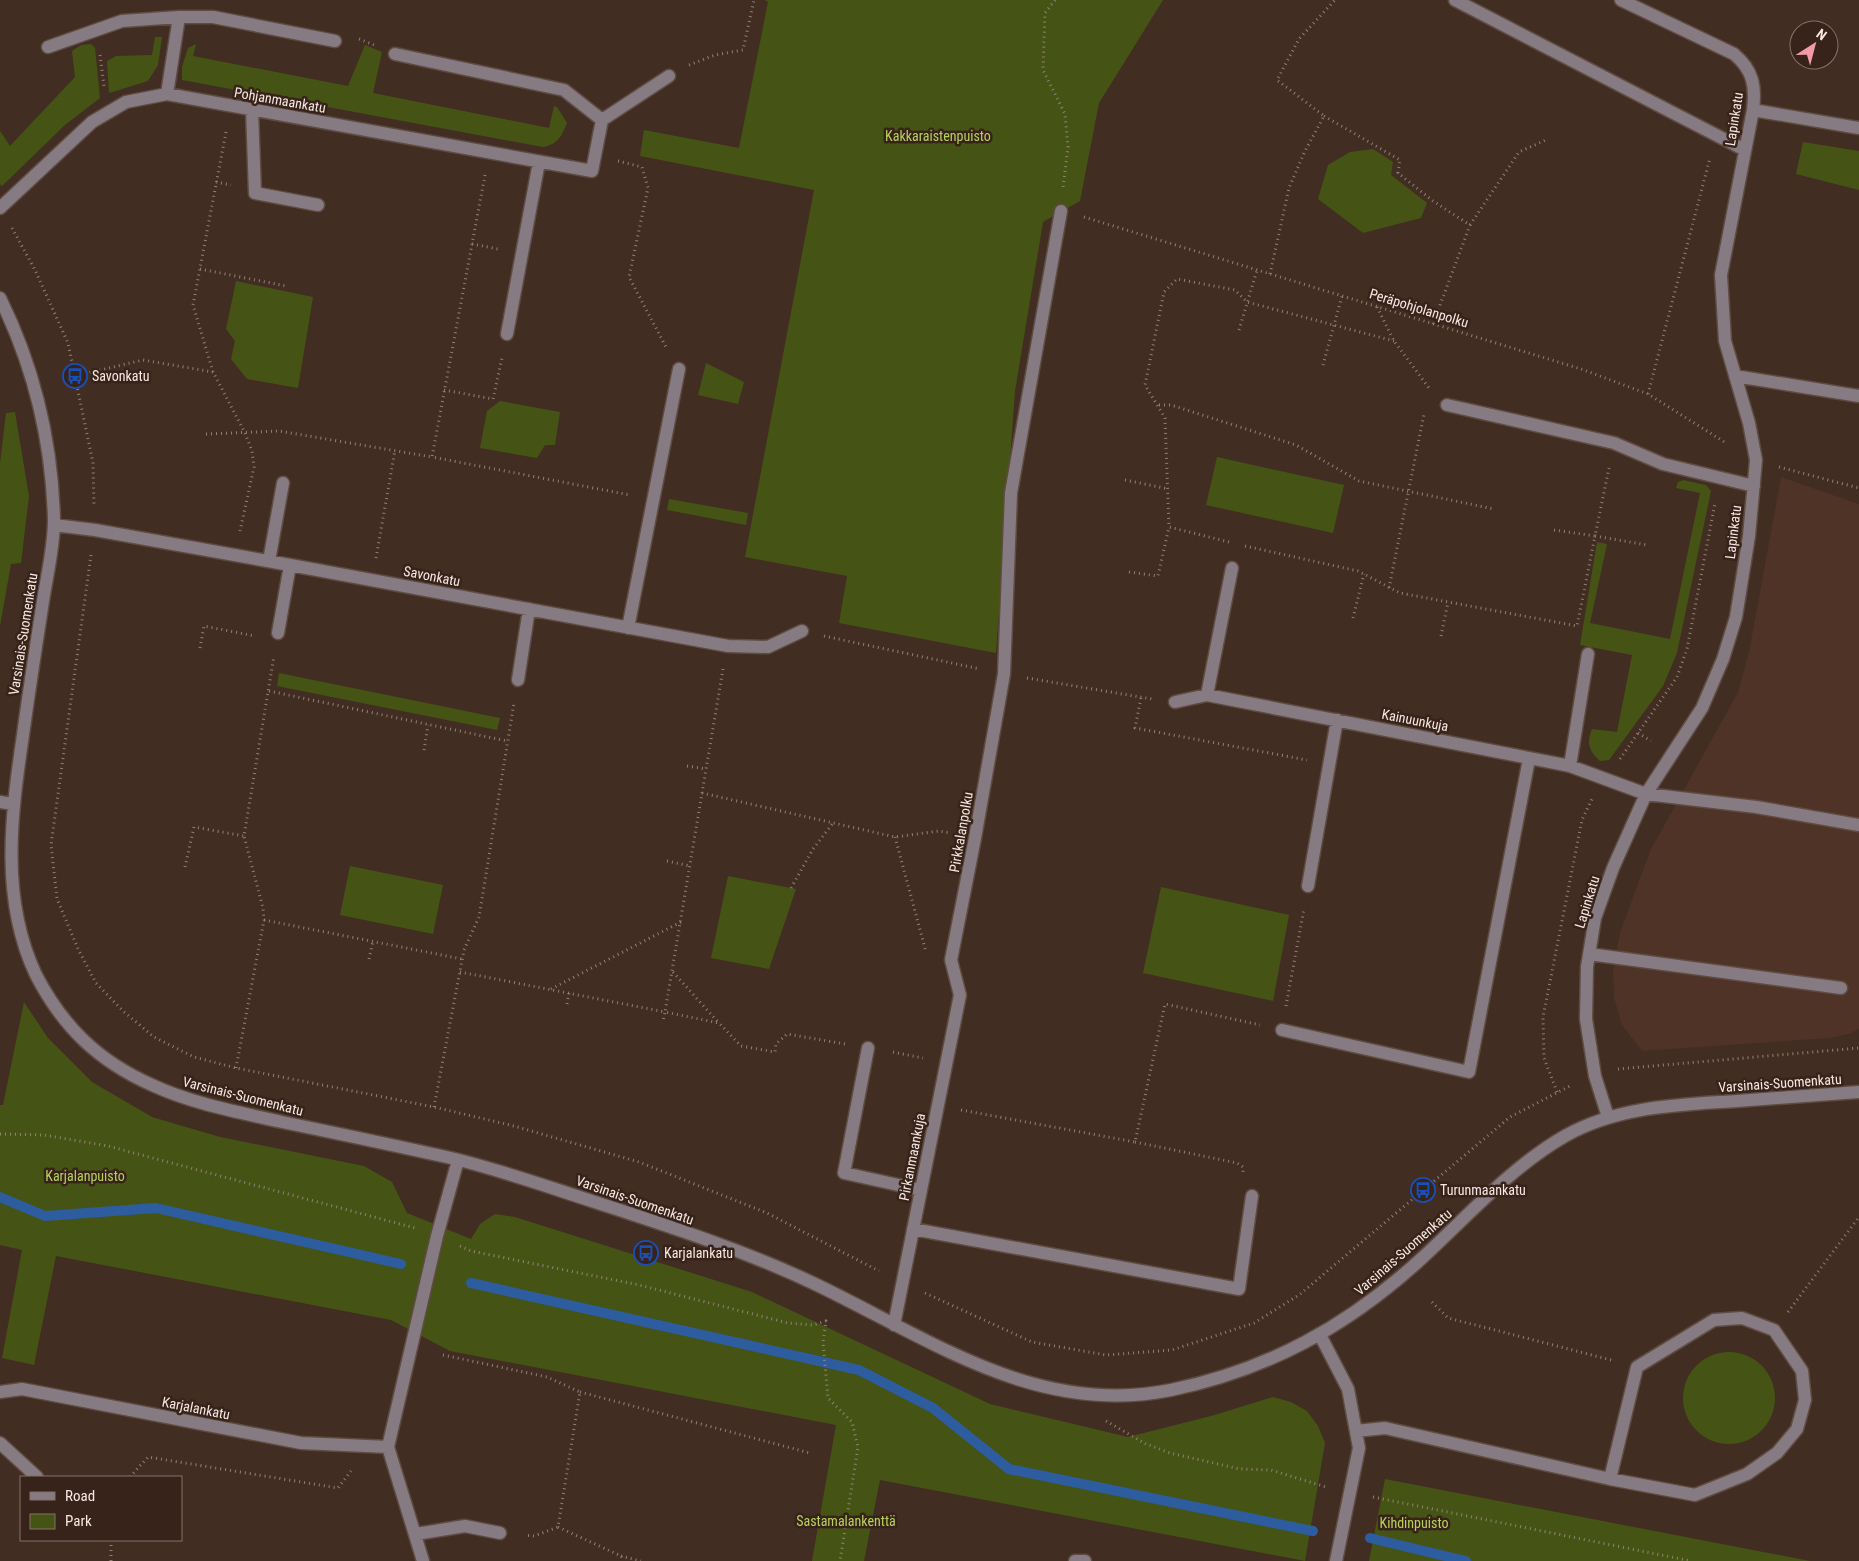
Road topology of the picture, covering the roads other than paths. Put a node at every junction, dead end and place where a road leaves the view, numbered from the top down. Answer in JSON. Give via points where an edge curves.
{"nodes":[{"id":1,"x":1455,"y":0,"type":"edge"},
{"id":2,"x":1621,"y":0,"type":"edge"},
{"id":3,"x":179,"y":16,"type":"junction"},
{"id":4,"x":335,"y":41,"type":"dead end"},
{"id":5,"x":48,"y":47,"type":"dead end"},
{"id":6,"x":395,"y":54,"type":"dead end"},
{"id":7,"x":669,"y":76,"type":"dead end"},
{"id":8,"x":167,"y":94,"type":"junction"},
{"id":9,"x":252,"y":110,"type":"junction"},
{"id":10,"x":1753,"y":110,"type":"junction"},
{"id":11,"x":602,"y":120,"type":"junction"},
{"id":12,"x":1859,"y":128,"type":"edge"},
{"id":13,"x":1745,"y":150,"type":"junction"},
{"id":14,"x":539,"y":162,"type":"junction"},
{"id":15,"x":318,"y":205,"type":"dead end"},
{"id":16,"x":0,"y":208,"type":"edge"},
{"id":17,"x":1061,"y":211,"type":"road end"},
{"id":18,"x":0,"y":298,"type":"edge"},
{"id":19,"x":507,"y":334,"type":"road end"},
{"id":20,"x":679,"y":368,"type":"road end"},
{"id":21,"x":1736,"y":376,"type":"junction"},
{"id":22,"x":1859,"y":396,"type":"edge"},
{"id":23,"x":1447,"y":405,"type":"road end"},
{"id":24,"x":283,"y":483,"type":"dead end"},
{"id":25,"x":1754,"y":486,"type":"junction"},
{"id":26,"x":54,"y":526,"type":"junction"},
{"id":27,"x":268,"y":561,"type":"junction"},
{"id":28,"x":290,"y":565,"type":"junction"},
{"id":29,"x":1232,"y":568,"type":"dead end"},
{"id":30,"x":529,"y":609,"type":"junction"},
{"id":31,"x":628,"y":628,"type":"junction"},
{"id":32,"x":802,"y":631,"type":"dead end"},
{"id":33,"x":278,"y":637,"type":"road end"},
{"id":34,"x":1588,"y":654,"type":"dead end"},
{"id":35,"x":518,"y":680,"type":"road end"},
{"id":36,"x":1207,"y":695,"type":"junction"},
{"id":37,"x":1175,"y":702,"type":"dead end"},
{"id":38,"x":1337,"y":720,"type":"junction"},
{"id":39,"x":1529,"y":759,"type":"junction"},
{"id":40,"x":1570,"y":766,"type":"junction"},
{"id":41,"x":1646,"y":794,"type":"junction"},
{"id":42,"x":6,"y":803,"type":"edge"},
{"id":43,"x":1859,"y":825,"type":"edge"},
{"id":44,"x":1308,"y":886,"type":"road end"},
{"id":45,"x":1589,"y":954,"type":"junction"},
{"id":46,"x":1841,"y":988,"type":"dead end"},
{"id":47,"x":960,"y":995,"type":"joint"},
{"id":48,"x":1282,"y":1030,"type":"road end"},
{"id":49,"x":868,"y":1048,"type":"dead end"},
{"id":50,"x":1859,"y":1092,"type":"edge"},
{"id":51,"x":1608,"y":1117,"type":"junction"},
{"id":52,"x":458,"y":1160,"type":"junction"},
{"id":53,"x":921,"y":1190,"type":"junction"},
{"id":54,"x":1252,"y":1196,"type":"road end"},
{"id":55,"x":913,"y":1229,"type":"junction"},
{"id":56,"x":894,"y":1326,"type":"junction"},
{"id":57,"x":1320,"y":1335,"type":"junction"},
{"id":58,"x":0,"y":1392,"type":"edge"},
{"id":59,"x":1356,"y":1431,"type":"junction"},
{"id":60,"x":0,"y":1443,"type":"edge"},
{"id":61,"x":388,"y":1447,"type":"junction"},
{"id":62,"x":36,"y":1476,"type":"edge"},
{"id":63,"x":1610,"y":1479,"type":"junction"},
{"id":64,"x":500,"y":1533,"type":"road end"},
{"id":65,"x":416,"y":1534,"type":"junction"},
{"id":66,"x":423,"y":1561,"type":"edge"},
{"id":67,"x":1075,"y":1561,"type":"edge"},
{"id":68,"x":1085,"y":1561,"type":"edge"},
{"id":69,"x":1336,"y":1561,"type":"edge"}],
"edges":[{"from":1,"to":13,"type":"street"},
{"from":2,"to":10,"type":"street","name":"Lapinkatu","via":[[1743,61],[1754,80]]},
{"from":3,"to":4,"type":"street","via":[[213,17]]},
{"from":3,"to":5,"type":"street","via":[[122,21]]},
{"from":3,"to":8,"type":"street"},
{"from":6,"to":11,"type":"street","via":[[564,90]]},
{"from":7,"to":11,"type":"street"},
{"from":8,"to":9,"type":"street","name":"Pohjanmaankatu"},
{"from":8,"to":16,"type":"street","name":"Pohjanmaankatu","via":[[126,102],[92,122]]},
{"from":9,"to":14,"type":"street","name":"Pohjanmaankatu"},
{"from":9,"to":15,"type":"street","via":[[255,194]]},
{"from":10,"to":12,"type":"street"},
{"from":10,"to":13,"type":"street","name":"Lapinkatu"},
{"from":11,"to":14,"type":"street","name":"Pohjanmaankatu","via":[[592,171]]},
{"from":13,"to":21,"type":"street","name":"Lapinkatu","via":[[1721,275],[1725,340]]},
{"from":14,"to":19,"type":"street"},
{"from":17,"to":47,"type":"street","name":"Pirkkalanpolku","via":[[1011,493],[1004,674],[951,960]]},
{"from":18,"to":26,"type":"street","name":"Varsinais-Suomenkatu","via":[[25,353],[42,410]]},
{"from":20,"to":31,"type":"street"},
{"from":21,"to":22,"type":"street"},
{"from":21,"to":25,"type":"street","name":"Lapinkatu","via":[[1756,460]]},
{"from":23,"to":25,"type":"street","via":[[1614,443],[1663,464]]},
{"from":24,"to":27,"type":"street"},
{"from":25,"to":41,"type":"street","name":"Lapinkatu","via":[[1736,617],[1723,659],[1702,708]]},
{"from":26,"to":27,"type":"street","name":"Savonkatu","via":[[94,530]]},
{"from":26,"to":42,"type":"street","name":"Varsinais-Suomenkatu"},
{"from":27,"to":28,"type":"street","name":"Savonkatu"},
{"from":28,"to":30,"type":"street","name":"Savonkatu"},
{"from":28,"to":33,"type":"street"},
{"from":29,"to":36,"type":"street"},
{"from":30,"to":31,"type":"street","name":"Savonkatu"},
{"from":30,"to":35,"type":"street"},
{"from":31,"to":32,"type":"street","name":"Savonkatu","via":[[728,646],[768,647]]},
{"from":34,"to":40,"type":"street"},
{"from":36,"to":37,"type":"street","name":"Kainuunkuja"},
{"from":36,"to":38,"type":"street","name":"Kainuunkuja"},
{"from":38,"to":39,"type":"street","name":"Kainuunkuja"},
{"from":38,"to":44,"type":"street"},
{"from":39,"to":40,"type":"street","name":"Kainuunkuja"},
{"from":39,"to":48,"type":"street","via":[[1469,1072]]},
{"from":40,"to":41,"type":"street","name":"Kainuunkuja"},
{"from":41,"to":43,"type":"street","name":"Kainuunkuja","via":[[1756,807]]},
{"from":41,"to":45,"type":"street","name":"Lapinkatu","via":[[1595,918]]},
{"from":42,"to":52,"type":"street","name":"Varsinais-Suomenkatu","via":[[10,881],[23,947],[53,1006],[90,1047],[146,1083],[180,1097],[220,1109]]},
{"from":45,"to":46,"type":"street"},
{"from":45,"to":51,"type":"street","name":"Lapinkatu","via":[[1586,1019],[1595,1076]]},
{"from":47,"to":53,"type":"street","name":"Pirkanmaankuja"},
{"from":49,"to":53,"type":"street","via":[[844,1174]]},
{"from":50,"to":51,"type":"street","name":"Varsinais-Suomenkatu","via":[[1657,1107]]},
{"from":51,"to":57,"type":"street","name":"Varsinais-Suomenkatu","via":[[1565,1136],[1521,1167],[1412,1268],[1369,1303]]},
{"from":52,"to":56,"type":"street","name":"Varsinais-Suomenkatu","via":[[657,1222],[743,1254],[812,1282]]},
{"from":52,"to":61,"type":"street"},
{"from":53,"to":55,"type":"street","name":"Pirkanmaankuja"},
{"from":54,"to":55,"type":"street","via":[[1239,1289]]},
{"from":55,"to":56,"type":"street","name":"Pirkanmaankuja"},
{"from":56,"to":57,"type":"street","name":"Varsinais-Suomenkatu","via":[[965,1361],[1004,1375],[1100,1397],[1131,1396],[1210,1381],[1268,1362]]},
{"from":57,"to":59,"type":"street","via":[[1348,1389]]},
{"from":58,"to":61,"type":"street","name":"Karjalankatu","via":[[22,1390],[301,1443]]},
{"from":59,"to":63,"type":"street","via":[[1385,1428]]},
{"from":59,"to":69,"type":"street","via":[[1359,1448]]},
{"from":60,"to":62,"type":"street"},
{"from":61,"to":65,"type":"street"},
{"from":63,"to":63,"type":"street","via":[[1637,1367],[1714,1320],[1742,1318],[1774,1330],[1802,1371],[1805,1400],[1797,1428],[1777,1453],[1747,1474],[1695,1494]]},
{"from":64,"to":65,"type":"street","via":[[465,1526]]},
{"from":65,"to":66,"type":"street"},
{"from":67,"to":68,"type":"street"}]}
